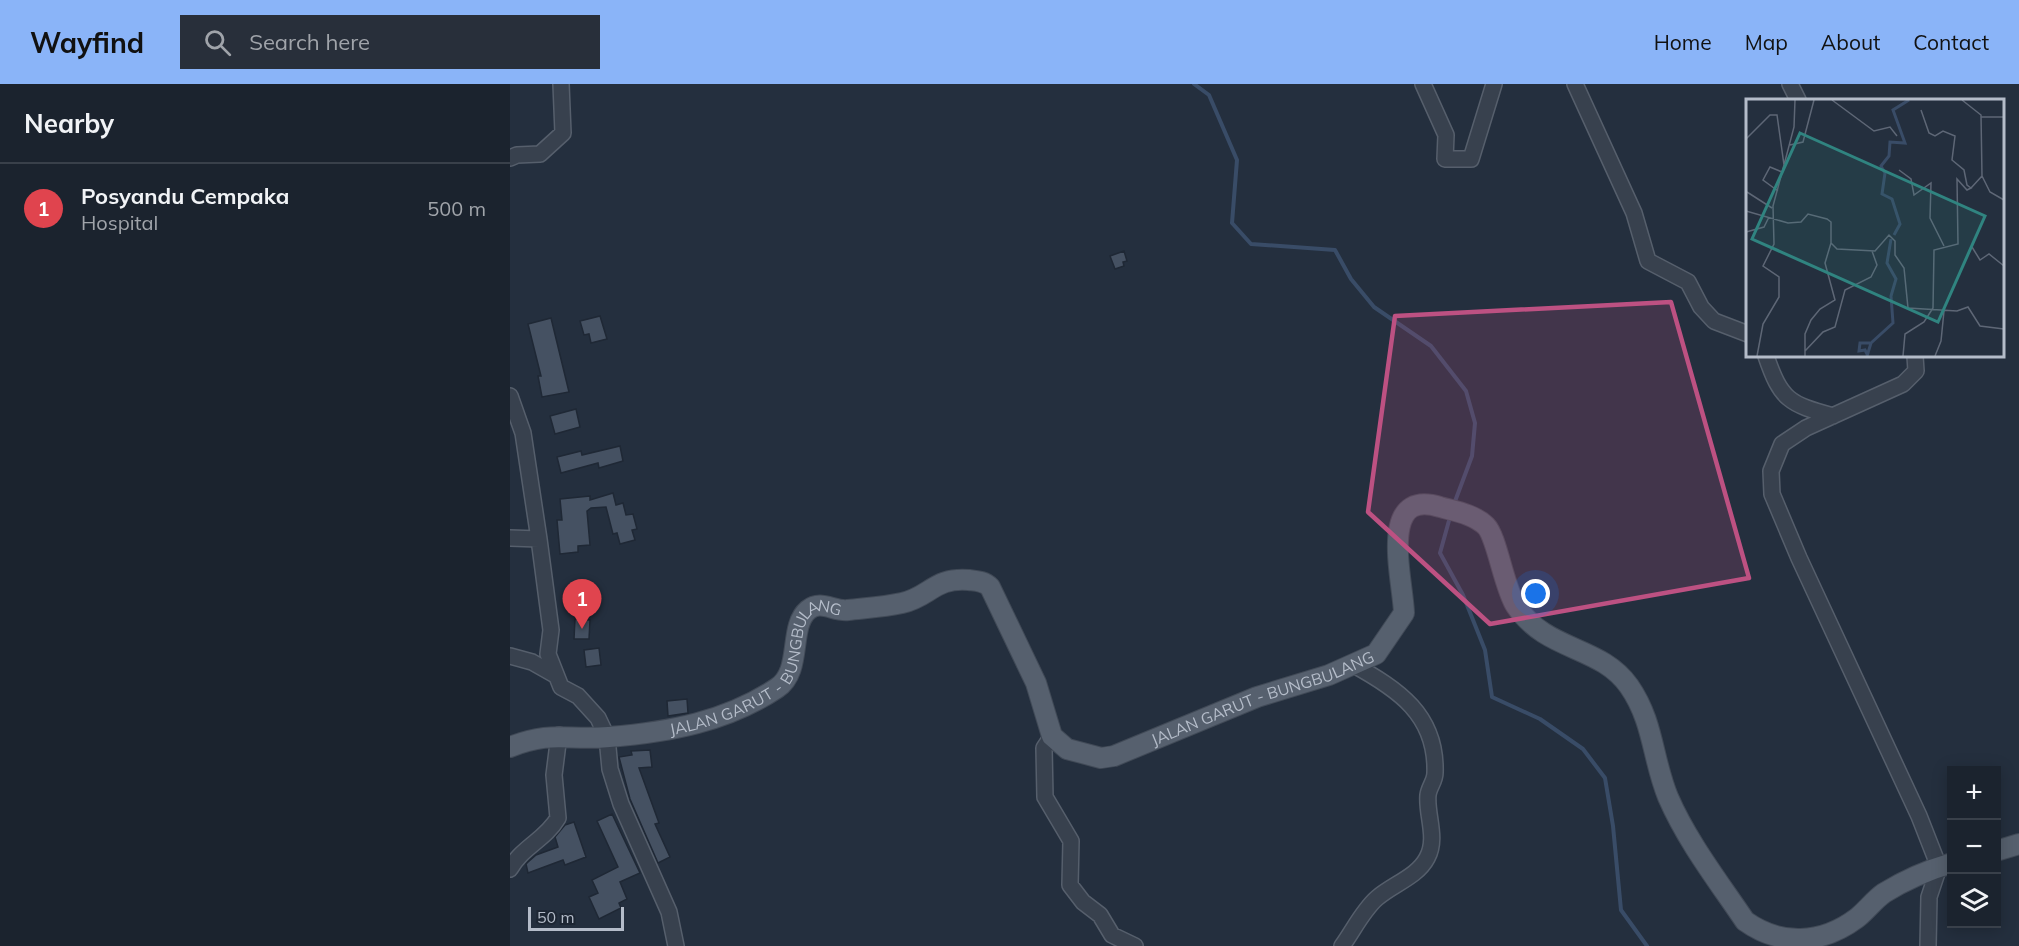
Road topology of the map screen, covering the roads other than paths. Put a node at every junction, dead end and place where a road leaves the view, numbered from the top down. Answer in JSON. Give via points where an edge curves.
{"nodes":[{"id":1,"x":561,"y":84,"type":"edge"},
{"id":2,"x":1423,"y":84,"type":"edge"},
{"id":3,"x":1494,"y":84,"type":"edge"},
{"id":4,"x":1575,"y":84,"type":"edge"},
{"id":5,"x":1790,"y":84,"type":"edge"},
{"id":6,"x":1798,"y":99,"type":"edge"},
{"id":7,"x":510,"y":159,"type":"edge"},
{"id":8,"x":1746,"y":333,"type":"edge"},
{"id":9,"x":1766,"y":357,"type":"edge"},
{"id":10,"x":1915,"y":357,"type":"edge"},
{"id":11,"x":510,"y":397,"type":"edge"},
{"id":12,"x":1833,"y":416,"type":"junction"},
{"id":13,"x":510,"y":538,"type":"edge"},
{"id":14,"x":539,"y":539,"type":"junction"},
{"id":15,"x":510,"y":656,"type":"edge"},
{"id":16,"x":1352,"y":664,"type":"junction"},
{"id":17,"x":555,"y":675,"type":"junction"},
{"id":18,"x":559,"y":735,"type":"junction"},
{"id":19,"x":1053,"y":736,"type":"junction"},
{"id":20,"x":607,"y":738,"type":"junction"},
{"id":21,"x":510,"y":747,"type":"edge"},
{"id":22,"x":2019,"y":844,"type":"edge"},
{"id":23,"x":2001,"y":849,"type":"edge"},
{"id":24,"x":1945,"y":865,"type":"edge"},
{"id":25,"x":510,"y":869,"type":"edge"},
{"id":26,"x":676,"y":946,"type":"edge"},
{"id":27,"x":1135,"y":946,"type":"edge"},
{"id":28,"x":1342,"y":946,"type":"edge"},
{"id":29,"x":1928,"y":946,"type":"edge"}],
"edges":[{"from":1,"to":7,"type":"street","via":[[563,133],[540,154]]},
{"from":2,"to":3,"type":"street","via":[[1446,135],[1445,159],[1471,159]]},
{"from":4,"to":8,"type":"street","via":[[1634,213],[1648,261],[1688,282],[1701,307],[1714,321]]},
{"from":5,"to":6,"type":"street"},
{"from":9,"to":12,"type":"street","via":[[1775,384],[1796,406]]},
{"from":10,"to":12,"type":"street","via":[[1916,371],[1903,384]]},
{"from":11,"to":14,"type":"street","via":[[523,433]]},
{"from":12,"to":24,"type":"street","via":[[1782,444],[1771,471],[1773,494],[1799,558]]},
{"from":13,"to":14,"type":"street"},
{"from":14,"to":17,"type":"street","via":[[551,630],[548,654]]},
{"from":15,"to":17,"type":"street","via":[[532,662]]},
{"from":16,"to":19,"type":"main road","name":"JALAN GARUT - BUNGBULANG","via":[[1257,697],[1114,756],[1101,758],[1067,749]]},
{"from":16,"to":24,"type":"main road","name":"JALAN GARUT - BUNGBULANG","via":[[1376,654],[1404,613],[1397,545],[1403,515],[1410,506],[1420,502],[1469,516],[1486,526],[1492,536],[1515,605],[1527,619],[1551,640],[1614,669],[1628,684],[1643,707],[1662,777],[1681,822],[1745,921],[1758,933],[1772,940],[1818,941],[1858,917],[1882,894]]},
{"from":16,"to":28,"type":"street","via":[[1391,685],[1424,720],[1434,743],[1435,776],[1428,794],[1432,844],[1427,858],[1414,873],[1375,899]]},
{"from":17,"to":20,"type":"street","via":[[561,687],[578,696],[598,718]]},
{"from":18,"to":20,"type":"main road","name":"JALAN GARUT - BUNGBULANG"},
{"from":18,"to":21,"type":"main road","name":"JALAN GARUT - BUNGBULANG","via":[[541,736]]},
{"from":18,"to":25,"type":"street","via":[[554,775],[558,818],[542,840],[522,850]]},
{"from":19,"to":20,"type":"main road","name":"JALAN GARUT - BUNGBULANG","via":[[1033,676],[990,587],[980,581],[957,579],[903,603],[846,610],[814,606],[804,615],[791,672],[780,686],[704,723]]},
{"from":19,"to":27,"type":"street","via":[[1044,748],[1045,797],[1071,841],[1070,885],[1083,903],[1100,915],[1112,935]]},
{"from":20,"to":26,"type":"street","via":[[610,769],[621,804],[669,912]]},
{"from":22,"to":23,"type":"main road"},
{"from":24,"to":29,"type":"street","via":[[1929,897]]}]}
